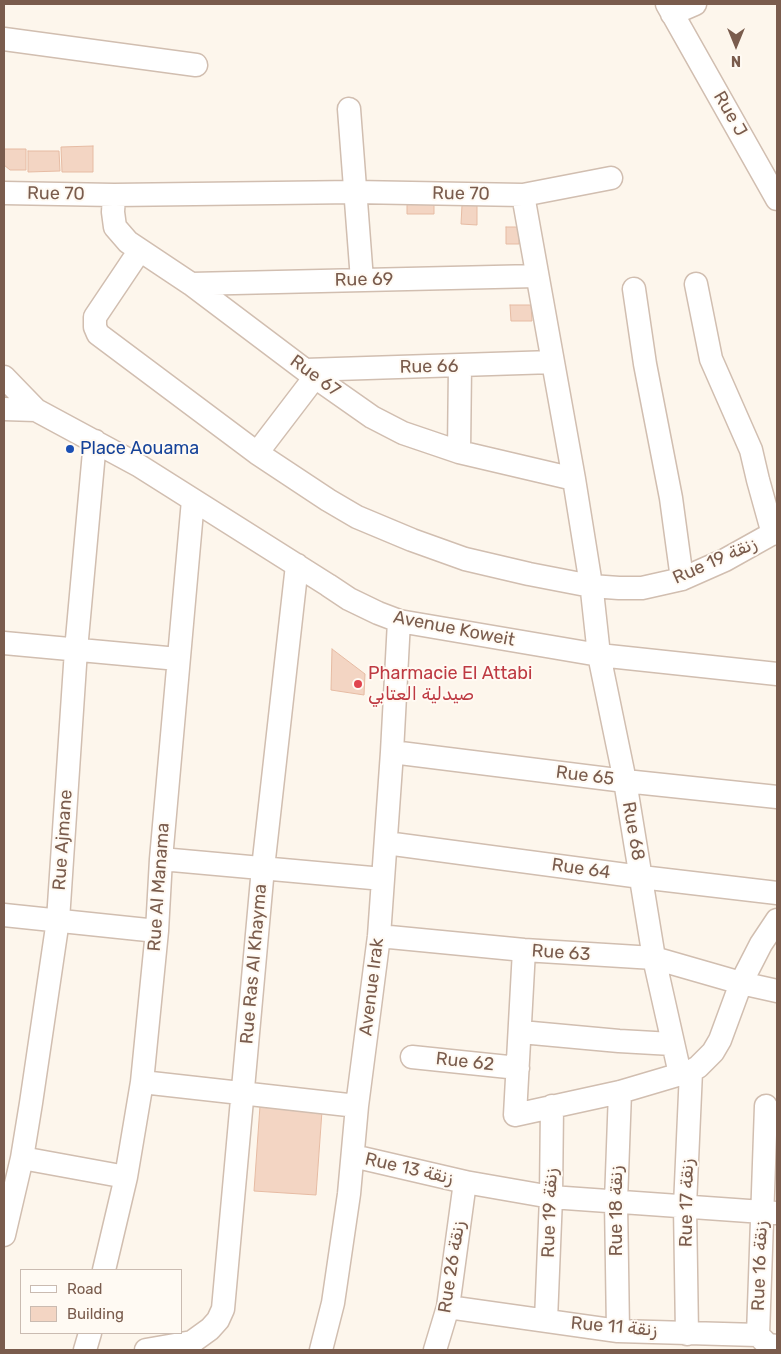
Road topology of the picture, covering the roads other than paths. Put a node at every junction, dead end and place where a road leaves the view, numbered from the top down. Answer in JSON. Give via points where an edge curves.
{"nodes":[{"id":1,"x":695,"y":4,"type":"edge"},
{"id":2,"x":670,"y":9,"type":"edge"},
{"id":3,"x":4,"y":39,"type":"edge"},
{"id":4,"x":196,"y":65,"type":"dead end"},
{"id":5,"x":349,"y":109,"type":"dead end"},
{"id":6,"x":611,"y":178,"type":"dead end"},
{"id":7,"x":355,"y":192,"type":"junction"},
{"id":8,"x":4,"y":193,"type":"edge"},
{"id":9,"x":114,"y":195,"type":"junction"},
{"id":10,"x":523,"y":196,"type":"junction"},
{"id":11,"x":777,"y":199,"type":"edge"},
{"id":12,"x":140,"y":250,"type":"junction"},
{"id":13,"x":537,"y":276,"type":"junction"},
{"id":14,"x":362,"y":280,"type":"junction"},
{"id":15,"x":192,"y":284,"type":"junction"},
{"id":16,"x":696,"y":284,"type":"dead end"},
{"id":17,"x":634,"y":289,"type":"dead end"},
{"id":18,"x":553,"y":362,"type":"junction"},
{"id":19,"x":460,"y":366,"type":"junction"},
{"id":20,"x":310,"y":374,"type":"junction"},
{"id":21,"x":4,"y":377,"type":"edge"},
{"id":22,"x":4,"y":408,"type":"edge"},
{"id":23,"x":36,"y":410,"type":"junction"},
{"id":24,"x":95,"y":441,"type":"junction"},
{"id":25,"x":459,"y":452,"type":"junction"},
{"id":26,"x":257,"y":453,"type":"junction"},
{"id":27,"x":574,"y":479,"type":"junction"},
{"id":28,"x":193,"y":500,"type":"junction"},
{"id":29,"x":775,"y":532,"type":"edge"},
{"id":30,"x":297,"y":565,"type":"junction"},
{"id":31,"x":682,"y":579,"type":"junction"},
{"id":32,"x":591,"y":589,"type":"junction"},
{"id":33,"x":399,"y":620,"type":"junction"},
{"id":34,"x":4,"y":643,"type":"edge"},
{"id":35,"x":76,"y":650,"type":"junction"},
{"id":36,"x":599,"y":655,"type":"junction"},
{"id":37,"x":178,"y":658,"type":"junction"},
{"id":38,"x":777,"y":674,"type":"edge"},
{"id":39,"x":392,"y":752,"type":"junction"},
{"id":40,"x":625,"y":782,"type":"junction"},
{"id":41,"x":777,"y":797,"type":"edge"},
{"id":42,"x":386,"y":843,"type":"junction"},
{"id":43,"x":160,"y":859,"type":"junction"},
{"id":44,"x":263,"y":868,"type":"junction"},
{"id":45,"x":641,"y":877,"type":"junction"},
{"id":46,"x":383,"y":879,"type":"junction"},
{"id":47,"x":777,"y":893,"type":"edge"},
{"id":48,"x":4,"y":915,"type":"edge"},
{"id":49,"x":58,"y":920,"type":"junction"},
{"id":50,"x":777,"y":920,"type":"edge"},
{"id":51,"x":156,"y":931,"type":"junction"},
{"id":52,"x":379,"y":936,"type":"junction"},
{"id":53,"x":524,"y":950,"type":"junction"},
{"id":54,"x":654,"y":958,"type":"junction"},
{"id":55,"x":741,"y":983,"type":"junction"},
{"id":56,"x":777,"y":991,"type":"edge"},
{"id":57,"x":521,"y":1032,"type":"junction"},
{"id":58,"x":672,"y":1044,"type":"junction"},
{"id":59,"x":412,"y":1057,"type":"dead end"},
{"id":60,"x":518,"y":1068,"type":"junction"},
{"id":61,"x":686,"y":1073,"type":"junction"},
{"id":62,"x":142,"y":1082,"type":"junction"},
{"id":63,"x":620,"y":1092,"type":"junction"},
{"id":64,"x":242,"y":1094,"type":"junction"},
{"id":65,"x":357,"y":1106,"type":"junction"},
{"id":66,"x":552,"y":1106,"type":"junction"},
{"id":67,"x":766,"y":1106,"type":"dead end"},
{"id":68,"x":353,"y":1156,"type":"junction"},
{"id":69,"x":22,"y":1158,"type":"junction"},
{"id":70,"x":126,"y":1177,"type":"junction"},
{"id":71,"x":465,"y":1182,"type":"junction"},
{"id":72,"x":551,"y":1197,"type":"junction"},
{"id":73,"x":616,"y":1201,"type":"junction"},
{"id":74,"x":685,"y":1206,"type":"junction"},
{"id":75,"x":770,"y":1212,"type":"edge"},
{"id":76,"x":4,"y":1235,"type":"edge"},
{"id":77,"x":104,"y":1269,"type":"edge"},
{"id":78,"x":448,"y":1307,"type":"junction"},
{"id":79,"x":546,"y":1320,"type":"junction"},
{"id":80,"x":618,"y":1331,"type":"junction"},
{"id":81,"x":90,"y":1334,"type":"edge"},
{"id":82,"x":687,"y":1334,"type":"junction"},
{"id":83,"x":758,"y":1335,"type":"junction"},
{"id":84,"x":191,"y":1346,"type":"edge"},
{"id":85,"x":442,"y":1346,"type":"edge"},
{"id":86,"x":777,"y":1346,"type":"edge"},
{"id":87,"x":86,"y":1350,"type":"edge"},
{"id":88,"x":146,"y":1350,"type":"edge"},
{"id":89,"x":321,"y":1350,"type":"edge"}],
"edges":[{"from":1,"to":2,"type":"street"},
{"from":2,"to":11,"type":"street","name":"Rue J"},
{"from":3,"to":4,"type":"street"},
{"from":5,"to":7,"type":"street"},
{"from":6,"to":10,"type":"street","name":"Rue 70"},
{"from":7,"to":9,"type":"street","name":"Rue 70"},
{"from":7,"to":10,"type":"street","name":"Rue 70"},
{"from":7,"to":14,"type":"street"},
{"from":8,"to":9,"type":"street","name":"Rue 70"},
{"from":9,"to":12,"type":"street","name":"Rue 67","via":[[115,227]]},
{"from":10,"to":13,"type":"street"},
{"from":12,"to":15,"type":"street","name":"Rue 67"},
{"from":12,"to":26,"type":"street","name":"Rue 19 زنقة","via":[[95,317],[96,331]]},
{"from":13,"to":14,"type":"street","name":"Rue 69"},
{"from":13,"to":18,"type":"street"},
{"from":14,"to":15,"type":"street","name":"Rue 69"},
{"from":15,"to":20,"type":"street","name":"Rue 67"},
{"from":16,"to":29,"type":"street","via":[[711,359],[751,450]]},
{"from":17,"to":31,"type":"street"},
{"from":18,"to":19,"type":"street","name":"Rue 66"},
{"from":18,"to":27,"type":"street"},
{"from":19,"to":20,"type":"street","name":"Rue 66"},
{"from":19,"to":25,"type":"street"},
{"from":20,"to":25,"type":"street","name":"Rue 67","via":[[390,427]]},
{"from":20,"to":26,"type":"street"},
{"from":21,"to":23,"type":"street"},
{"from":22,"to":23,"type":"street"},
{"from":23,"to":24,"type":"street","name":"Avenue Koweit"},
{"from":24,"to":28,"type":"street","name":"Avenue Koweit"},
{"from":24,"to":35,"type":"street","name":"Rue Ajmane"},
{"from":25,"to":27,"type":"street","name":"Rue 67"},
{"from":26,"to":32,"type":"street","name":"Rue 19 زنقة","via":[[357,517],[412,540],[465,559]]},
{"from":27,"to":32,"type":"street"},
{"from":28,"to":30,"type":"street","name":"Avenue Koweit"},
{"from":28,"to":37,"type":"street","name":"Rue Al Manama"},
{"from":29,"to":31,"type":"street","name":"Rue 19 زنقة"},
{"from":30,"to":33,"type":"street","name":"Avenue Koweit","via":[[349,598]]},
{"from":30,"to":44,"type":"street","name":"Rue Ras Al Khayma"},
{"from":31,"to":32,"type":"street","name":"Rue 19 زنقة","via":[[642,588]]},
{"from":32,"to":36,"type":"street","name":"Rue 68"},
{"from":33,"to":36,"type":"street","name":"Avenue Koweit"},
{"from":33,"to":39,"type":"street","name":"Avenue Irak"},
{"from":34,"to":35,"type":"street"},
{"from":35,"to":37,"type":"street"},
{"from":35,"to":49,"type":"street","name":"Rue Ajmane"},
{"from":36,"to":38,"type":"street","name":"Avenue Koweit"},
{"from":36,"to":40,"type":"street","name":"Rue 68"},
{"from":37,"to":43,"type":"street","name":"Rue Al Manama"},
{"from":39,"to":40,"type":"street","name":"Rue 65"},
{"from":39,"to":42,"type":"street","name":"Avenue Irak"},
{"from":40,"to":41,"type":"street","name":"Rue 65"},
{"from":40,"to":45,"type":"street","name":"Rue 68"},
{"from":42,"to":45,"type":"street","name":"Rue 64"},
{"from":42,"to":46,"type":"street","name":"Avenue Irak"},
{"from":43,"to":44,"type":"street"},
{"from":43,"to":51,"type":"street","name":"Rue Al Manama"},
{"from":44,"to":46,"type":"street"},
{"from":44,"to":64,"type":"street","name":"Rue Ras Al Khayma"},
{"from":45,"to":47,"type":"street","name":"Rue 64"},
{"from":45,"to":54,"type":"street","name":"Rue 68"},
{"from":46,"to":52,"type":"street","name":"Avenue Irak"},
{"from":48,"to":49,"type":"street"},
{"from":49,"to":51,"type":"street"},
{"from":49,"to":69,"type":"street","name":"Rue Ajmane"},
{"from":50,"to":55,"type":"street"},
{"from":51,"to":62,"type":"street","name":"Rue Al Manama"},
{"from":52,"to":53,"type":"street","name":"Rue 63"},
{"from":52,"to":65,"type":"street","name":"Avenue Irak"},
{"from":53,"to":54,"type":"street","name":"Rue 63"},
{"from":53,"to":57,"type":"street"},
{"from":54,"to":55,"type":"street","name":"Rue 63"},
{"from":54,"to":58,"type":"street","name":"Rue 68"},
{"from":55,"to":56,"type":"street","name":"Rue 63"},
{"from":55,"to":61,"type":"street","via":[[717,1046],[707,1059]]},
{"from":57,"to":58,"type":"street"},
{"from":57,"to":60,"type":"street"},
{"from":58,"to":61,"type":"street","name":"Rue 17 زنقة"},
{"from":59,"to":60,"type":"street","name":"Rue 62"},
{"from":60,"to":66,"type":"street","via":[[515,1115]]},
{"from":61,"to":63,"type":"street"},
{"from":61,"to":74,"type":"street","name":"Rue 17 زنقة"},
{"from":62,"to":64,"type":"street"},
{"from":62,"to":70,"type":"street","name":"Rue Al Manama"},
{"from":63,"to":66,"type":"street"},
{"from":63,"to":73,"type":"street","name":"Rue 18 زنقة"},
{"from":64,"to":65,"type":"street"},
{"from":64,"to":84,"type":"street","name":"Rue Ras Al Khayma","via":[[223,1309],[218,1320]]},
{"from":65,"to":68,"type":"street","name":"Avenue Irak"},
{"from":66,"to":72,"type":"street","name":"Rue 19 زنقة"},
{"from":67,"to":75,"type":"street","name":"Rue 16 زنقة"},
{"from":68,"to":71,"type":"street","name":"Rue 13 زنقة"},
{"from":68,"to":89,"type":"street","name":"Avenue Irak","via":[[333,1302]]},
{"from":69,"to":70,"type":"street"},
{"from":69,"to":76,"type":"street","name":"Rue Ajmane"},
{"from":70,"to":77,"type":"street","name":"Rue Al Manama"},
{"from":71,"to":72,"type":"street","name":"Rue 13 زنقة"},
{"from":71,"to":78,"type":"street","name":"Rue 26 زنقة"},
{"from":72,"to":73,"type":"street","name":"Rue 13 زنقة"},
{"from":72,"to":79,"type":"street","name":"Rue 19 زنقة"},
{"from":73,"to":74,"type":"street","name":"Rue 13 زنقة"},
{"from":73,"to":80,"type":"street","name":"Rue 18 زنقة"},
{"from":74,"to":75,"type":"street","name":"Rue 13 زنقة"},
{"from":74,"to":82,"type":"street","name":"Rue 17 زنقة"},
{"from":75,"to":83,"type":"street","name":"Rue 16 زنقة"},
{"from":78,"to":79,"type":"street","name":"Rue 11 زنقة"},
{"from":78,"to":85,"type":"street","name":"Rue 26 زنقة"},
{"from":79,"to":80,"type":"street","name":"Rue 11 زنقة"},
{"from":80,"to":82,"type":"street","name":"Rue 11 زنقة"},
{"from":81,"to":87,"type":"street"},
{"from":82,"to":83,"type":"street","name":"Rue 11 زنقة"},
{"from":83,"to":86,"type":"street","name":"Rue 11 زنقة","via":[[768,1345]]},
{"from":84,"to":88,"type":"street"}]}
